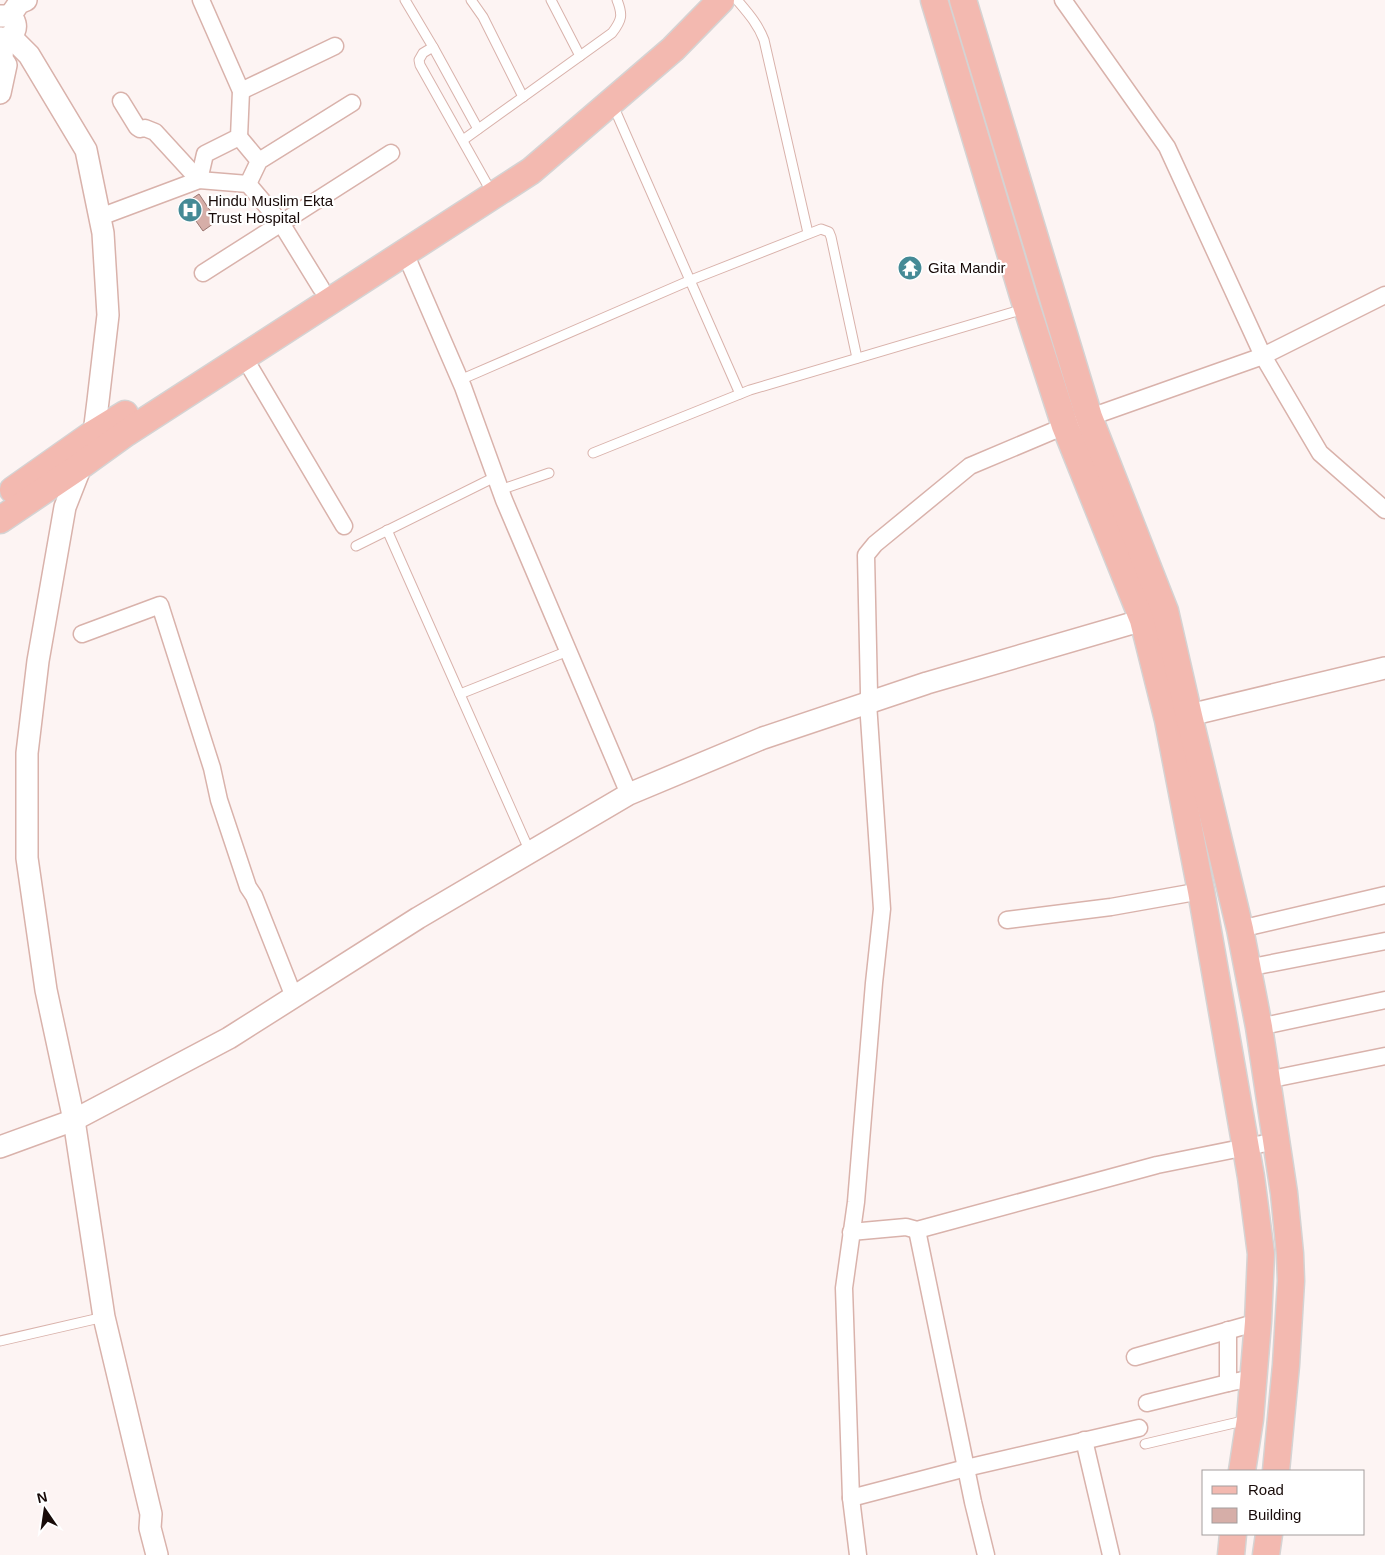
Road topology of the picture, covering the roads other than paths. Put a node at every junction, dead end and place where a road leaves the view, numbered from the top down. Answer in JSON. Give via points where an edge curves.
{"nodes":[{"id":1,"x":201,"y":0,"type":"edge"},
{"id":2,"x":471,"y":0,"type":"edge"},
{"id":3,"x":551,"y":0,"type":"edge"},
{"id":4,"x":617,"y":0,"type":"edge"},
{"id":5,"x":698,"y":0,"type":"edge"},
{"id":6,"x":721,"y":0,"type":"edge"},
{"id":7,"x":737,"y":0,"type":"edge"},
{"id":8,"x":934,"y":0,"type":"edge"},
{"id":9,"x":963,"y":0,"type":"edge"},
{"id":10,"x":1063,"y":0,"type":"edge"},
{"id":11,"x":409,"y":1,"type":"edge"},
{"id":12,"x":9,"y":27,"type":"edge"},
{"id":13,"x":334,"y":46,"type":"dead end"},
{"id":14,"x":434,"y":47,"type":"junction"},
{"id":15,"x":580,"y":56,"type":"junction"},
{"id":16,"x":241,"y":91,"type":"junction"},
{"id":17,"x":0,"y":93,"type":"edge"},
{"id":18,"x":523,"y":97,"type":"junction"},
{"id":19,"x":121,"y":101,"type":"dead end"},
{"id":20,"x":612,"y":102,"type":"junction"},
{"id":21,"x":352,"y":103,"type":"dead end"},
{"id":22,"x":478,"y":129,"type":"junction"},
{"id":23,"x":239,"y":137,"type":"junction"},
{"id":24,"x":463,"y":140,"type":"junction"},
{"id":25,"x":391,"y":153,"type":"dead end"},
{"id":26,"x":259,"y":161,"type":"junction"},
{"id":27,"x":199,"y":180,"type":"junction"},
{"id":28,"x":248,"y":184,"type":"junction"},
{"id":29,"x":490,"y":188,"type":"junction"},
{"id":30,"x":100,"y":217,"type":"junction"},
{"id":31,"x":281,"y":223,"type":"junction"},
{"id":32,"x":808,"y":233,"type":"junction"},
{"id":33,"x":405,"y":253,"type":"junction"},
{"id":34,"x":203,"y":273,"type":"dead end"},
{"id":35,"x":691,"y":280,"type":"junction"},
{"id":36,"x":321,"y":288,"type":"junction"},
{"id":37,"x":1385,"y":295,"type":"edge"},
{"id":38,"x":1027,"y":308,"type":"junction"},
{"id":39,"x":1263,"y":356,"type":"junction"},
{"id":40,"x":244,"y":357,"type":"junction"},
{"id":41,"x":857,"y":358,"type":"junction"},
{"id":42,"x":460,"y":380,"type":"junction"},
{"id":43,"x":740,"y":394,"type":"junction"},
{"id":44,"x":1077,"y":422,"type":"junction"},
{"id":45,"x":94,"y":434,"type":"junction"},
{"id":46,"x":593,"y":453,"type":"dead end"},
{"id":47,"x":82,"y":464,"type":"junction"},
{"id":48,"x":549,"y":473,"type":"dead end"},
{"id":49,"x":498,"y":484,"type":"junction"},
{"id":50,"x":0,"y":499,"type":"edge"},
{"id":51,"x":1385,"y":510,"type":"edge"},
{"id":52,"x":0,"y":520,"type":"edge"},
{"id":53,"x":344,"y":526,"type":"dead end"},
{"id":54,"x":388,"y":530,"type":"junction"},
{"id":55,"x":356,"y":546,"type":"dead end"},
{"id":56,"x":1154,"y":615,"type":"junction"},
{"id":57,"x":82,"y":634,"type":"dead end"},
{"id":58,"x":568,"y":651,"type":"junction"},
{"id":59,"x":1385,"y":668,"type":"edge"},
{"id":60,"x":460,"y":694,"type":"junction"},
{"id":61,"x":868,"y":703,"type":"junction"},
{"id":62,"x":1178,"y":718,"type":"junction"},
{"id":63,"x":629,"y":794,"type":"junction"},
{"id":64,"x":530,"y":852,"type":"junction"},
{"id":65,"x":1201,"y":891,"type":"junction"},
{"id":66,"x":1385,"y":894,"type":"edge"},
{"id":67,"x":1006,"y":920,"type":"dead end"},
{"id":68,"x":1240,"y":929,"type":"junction"},
{"id":69,"x":1385,"y":941,"type":"edge"},
{"id":70,"x":1246,"y":968,"type":"junction"},
{"id":71,"x":294,"y":997,"type":"junction"},
{"id":72,"x":1385,"y":1000,"type":"edge"},
{"id":73,"x":1259,"y":1026,"type":"junction"},
{"id":74,"x":1385,"y":1056,"type":"edge"},
{"id":75,"x":1267,"y":1080,"type":"junction"},
{"id":76,"x":74,"y":1120,"type":"junction"},
{"id":77,"x":1276,"y":1141,"type":"junction"},
{"id":78,"x":1245,"y":1146,"type":"junction"},
{"id":79,"x":0,"y":1147,"type":"edge"},
{"id":80,"x":917,"y":1230,"type":"junction"},
{"id":81,"x":852,"y":1232,"type":"junction"},
{"id":82,"x":104,"y":1317,"type":"junction"},
{"id":83,"x":1258,"y":1322,"type":"junction"},
{"id":84,"x":1228,"y":1330,"type":"junction"},
{"id":85,"x":0,"y":1341,"type":"edge"},
{"id":86,"x":1135,"y":1357,"type":"dead end"},
{"id":87,"x":1254,"y":1378,"type":"junction"},
{"id":88,"x":1228,"y":1382,"type":"junction"},
{"id":89,"x":1147,"y":1403,"type":"dead end"},
{"id":90,"x":1250,"y":1419,"type":"junction"},
{"id":91,"x":1139,"y":1428,"type":"dead end"},
{"id":92,"x":1084,"y":1440,"type":"junction"},
{"id":93,"x":1145,"y":1444,"type":"dead end"},
{"id":94,"x":966,"y":1468,"type":"junction"},
{"id":95,"x":1242,"y":1470,"type":"edge"},
{"id":96,"x":1276,"y":1470,"type":"edge"},
{"id":97,"x":852,"y":1498,"type":"junction"},
{"id":98,"x":151,"y":1514,"type":"junction"},
{"id":99,"x":1234,"y":1535,"type":"edge"},
{"id":100,"x":1269,"y":1535,"type":"edge"},
{"id":101,"x":157,"y":1555,"type":"edge"},
{"id":102,"x":168,"y":1555,"type":"edge"},
{"id":103,"x":858,"y":1555,"type":"edge"},
{"id":104,"x":986,"y":1555,"type":"edge"},
{"id":105,"x":1111,"y":1555,"type":"edge"},
{"id":106,"x":1231,"y":1555,"type":"edge"},
{"id":107,"x":1266,"y":1555,"type":"edge"}],
"edges":[{"from":1,"to":16,"type":"street"},
{"from":2,"to":18,"type":"lane","via":[[483,17]]},
{"from":3,"to":15,"type":"lane"},
{"from":4,"to":15,"type":"lane","via":[[621,11],[618,25]]},
{"from":5,"to":29,"type":"main road","via":[[662,38]]},
{"from":6,"to":20,"type":"main road","via":[[673,49]]},
{"from":7,"to":32,"type":"lane","via":[[753,18],[764,40]]},
{"from":8,"to":38,"type":"main road"},
{"from":9,"to":44,"type":"main road"},
{"from":10,"to":39,"type":"street","via":[[1167,147]]},
{"from":11,"to":14,"type":"lane"},
{"from":12,"to":17,"type":"street"},
{"from":12,"to":30,"type":"street","via":[[86,150]]},
{"from":13,"to":16,"type":"street"},
{"from":14,"to":22,"type":"lane"},
{"from":14,"to":24,"type":"lane","via":[[423,53],[420,65]]},
{"from":15,"to":18,"type":"lane"},
{"from":16,"to":23,"type":"street"},
{"from":18,"to":22,"type":"lane"},
{"from":19,"to":27,"type":"street","via":[[132,122],[140,129],[155,132]]},
{"from":20,"to":29,"type":"main road","via":[[530,171]]},
{"from":20,"to":35,"type":"lane"},
{"from":21,"to":26,"type":"street"},
{"from":22,"to":24,"type":"lane"},
{"from":23,"to":26,"type":"street"},
{"from":23,"to":27,"type":"street","via":[[205,154]]},
{"from":24,"to":29,"type":"lane"},
{"from":25,"to":31,"type":"street"},
{"from":26,"to":28,"type":"street"},
{"from":27,"to":28,"type":"street"},
{"from":27,"to":30,"type":"street"},
{"from":28,"to":31,"type":"street"},
{"from":29,"to":33,"type":"main road"},
{"from":29,"to":36,"type":"main road"},
{"from":30,"to":45,"type":"street","via":[[108,316]]},
{"from":31,"to":34,"type":"street"},
{"from":31,"to":36,"type":"street"},
{"from":32,"to":35,"type":"lane"},
{"from":32,"to":41,"type":"lane","via":[[822,229],[830,232]]},
{"from":33,"to":40,"type":"main road"},
{"from":33,"to":42,"type":"street"},
{"from":35,"to":42,"type":"lane"},
{"from":35,"to":43,"type":"lane"},
{"from":36,"to":45,"type":"main road"},
{"from":37,"to":39,"type":"street"},
{"from":38,"to":41,"type":"lane"},
{"from":38,"to":44,"type":"main road"},
{"from":39,"to":44,"type":"street"},
{"from":39,"to":51,"type":"street","via":[[1320,453]]},
{"from":40,"to":47,"type":"main road"},
{"from":40,"to":53,"type":"street"},
{"from":41,"to":43,"type":"lane"},
{"from":42,"to":49,"type":"street"},
{"from":43,"to":46,"type":"lane"},
{"from":44,"to":56,"type":"main road"},
{"from":44,"to":61,"type":"street","via":[[970,466],[875,544],[866,555]]},
{"from":45,"to":47,"type":"street"},
{"from":45,"to":50,"type":"main road"},
{"from":47,"to":52,"type":"main road"},
{"from":47,"to":76,"type":"street","via":[[65,507],[38,661],[27,753],[27,858],[46,990]]},
{"from":48,"to":49,"type":"lane"},
{"from":49,"to":54,"type":"lane"},
{"from":49,"to":58,"type":"street"},
{"from":54,"to":55,"type":"lane"},
{"from":54,"to":60,"type":"lane"},
{"from":56,"to":61,"type":"street"},
{"from":56,"to":62,"type":"main road"},
{"from":57,"to":71,"type":"street","via":[[160,606],[248,887]]},
{"from":58,"to":60,"type":"lane"},
{"from":58,"to":63,"type":"street"},
{"from":59,"to":62,"type":"street"},
{"from":60,"to":64,"type":"lane"},
{"from":61,"to":63,"type":"street","via":[[764,738]]},
{"from":61,"to":81,"type":"street","via":[[882,908]]},
{"from":62,"to":65,"type":"main road"},
{"from":62,"to":68,"type":"main road"},
{"from":63,"to":64,"type":"street"},
{"from":64,"to":71,"type":"street"},
{"from":65,"to":67,"type":"street","via":[[1111,907]]},
{"from":65,"to":78,"type":"main road"},
{"from":66,"to":68,"type":"street"},
{"from":68,"to":70,"type":"main road"},
{"from":69,"to":70,"type":"street"},
{"from":70,"to":73,"type":"main road"},
{"from":71,"to":76,"type":"street","via":[[229,1038]]},
{"from":72,"to":73,"type":"street"},
{"from":73,"to":75,"type":"main road"},
{"from":74,"to":75,"type":"street"},
{"from":75,"to":77,"type":"main road"},
{"from":76,"to":79,"type":"street"},
{"from":76,"to":82,"type":"street"},
{"from":77,"to":78,"type":"street"},
{"from":77,"to":96,"type":"main road","via":[[1291,1280]]},
{"from":78,"to":80,"type":"street","via":[[1157,1165]]},
{"from":78,"to":83,"type":"main road","via":[[1261,1254]]},
{"from":80,"to":81,"type":"street","via":[[906,1227]]},
{"from":80,"to":94,"type":"street"},
{"from":81,"to":97,"type":"street","via":[[844,1288]]},
{"from":82,"to":85,"type":"lane"},
{"from":82,"to":98,"type":"street"},
{"from":83,"to":84,"type":"street"},
{"from":83,"to":87,"type":"main road"},
{"from":84,"to":86,"type":"street"},
{"from":84,"to":88,"type":"street"},
{"from":87,"to":88,"type":"street"},
{"from":87,"to":90,"type":"main road"},
{"from":88,"to":89,"type":"street"},
{"from":90,"to":93,"type":"lane"},
{"from":90,"to":95,"type":"main road"},
{"from":91,"to":92,"type":"street"},
{"from":92,"to":94,"type":"street"},
{"from":92,"to":105,"type":"street"},
{"from":94,"to":97,"type":"street"},
{"from":94,"to":104,"type":"street"},
{"from":97,"to":103,"type":"street"},
{"from":98,"to":101,"type":"street","via":[[150,1528]]},
{"from":98,"to":102,"type":"street","via":[[160,1525]]},
{"from":99,"to":106,"type":"main road"},
{"from":100,"to":107,"type":"main road"}]}
